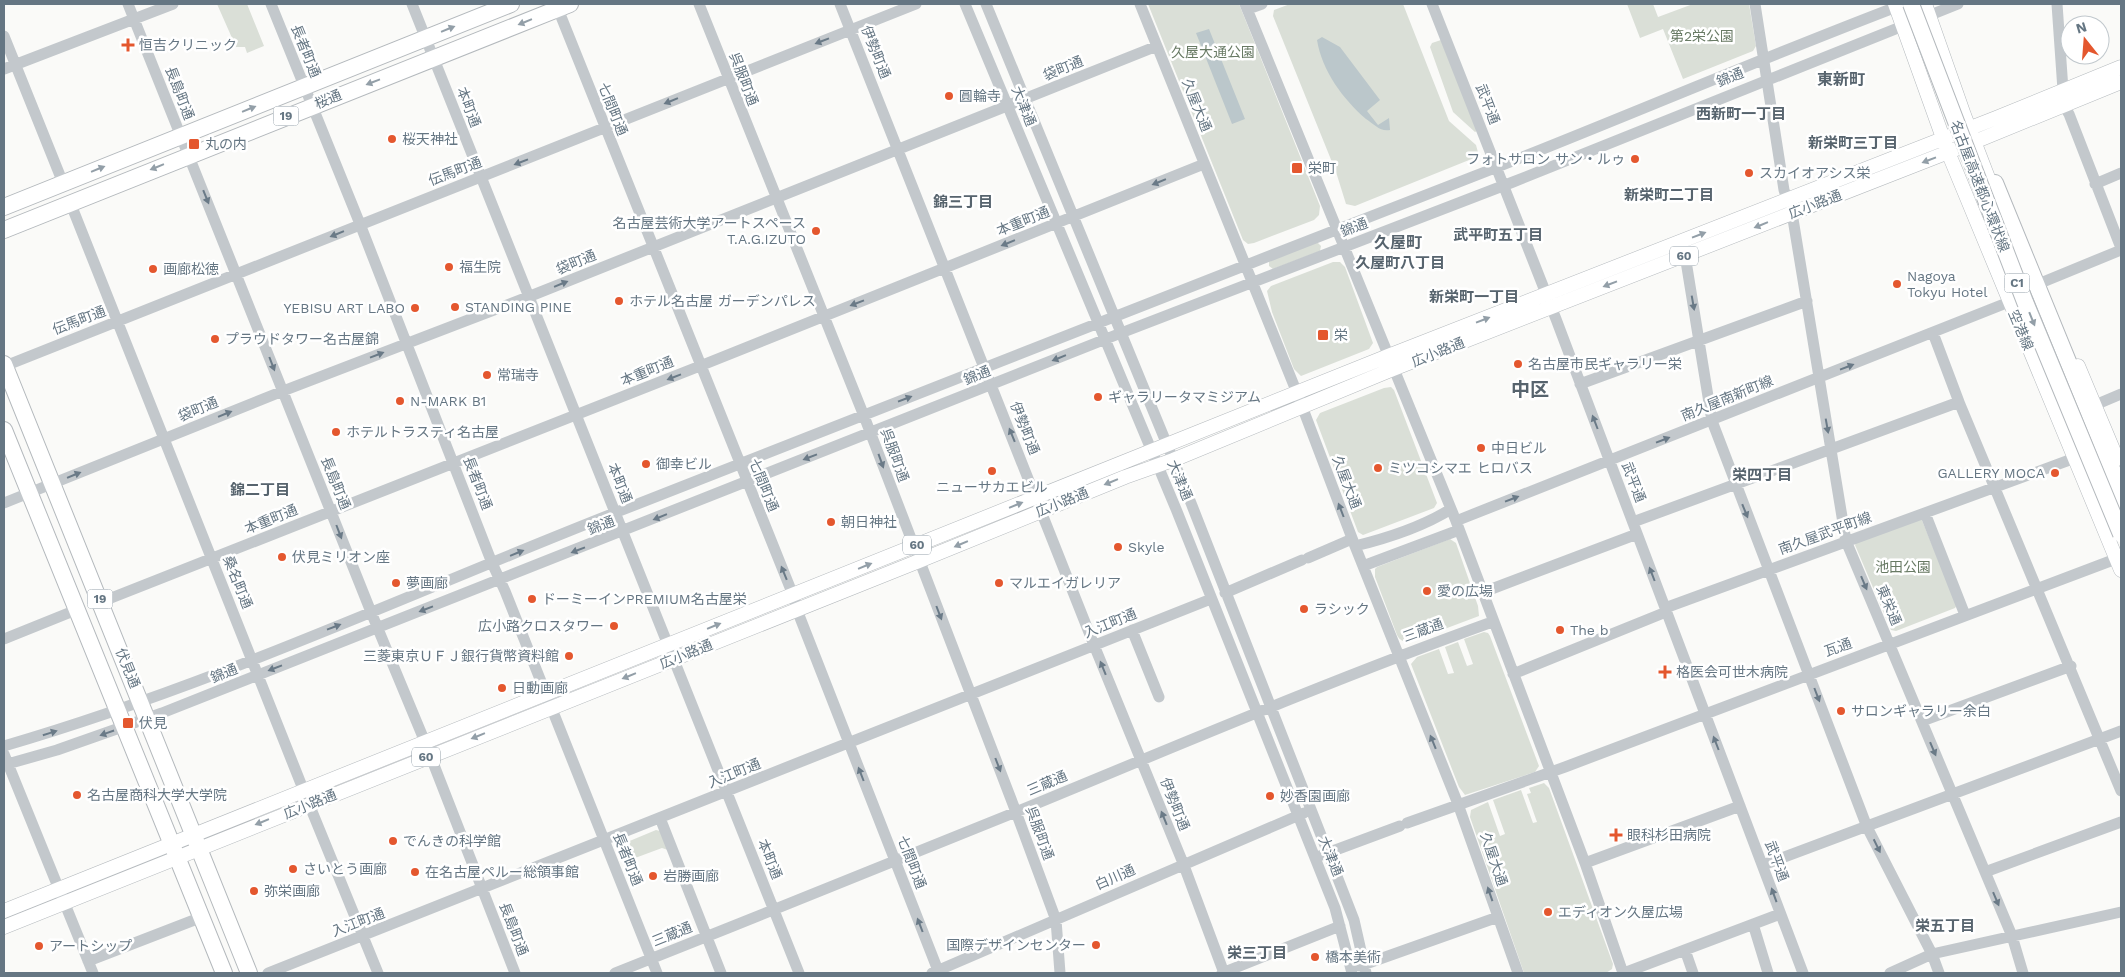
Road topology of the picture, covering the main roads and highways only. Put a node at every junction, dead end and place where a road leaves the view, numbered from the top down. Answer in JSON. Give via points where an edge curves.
{"nodes":[{"id":1,"x":511,"y":4,"type":"edge"},
{"id":2,"x":1904,"y":5,"type":"edge"},
{"id":3,"x":564,"y":6,"type":"edge"},
{"id":4,"x":1925,"y":16,"type":"edge"},
{"id":5,"x":2121,"y":67,"type":"edge"},
{"id":6,"x":2121,"y":82,"type":"edge"},
{"id":7,"x":1969,"y":128,"type":"junction"},
{"id":8,"x":1943,"y":139,"type":"junction"},
{"id":9,"x":1974,"y":142,"type":"junction"},
{"id":10,"x":1948,"y":152,"type":"junction"},
{"id":11,"x":1990,"y":177,"type":"junction"},
{"id":12,"x":1790,"y":206,"type":"junction"},
{"id":13,"x":4,"y":207,"type":"edge"},
{"id":14,"x":4,"y":230,"type":"edge"},
{"id":15,"x":1548,"y":301,"type":"junction"},
{"id":16,"x":1391,"y":363,"type":"junction"},
{"id":17,"x":4,"y":365,"type":"edge"},
{"id":18,"x":4,"y":430,"type":"edge"},
{"id":19,"x":2121,"y":471,"type":"edge"},
{"id":20,"x":2121,"y":491,"type":"edge"},
{"id":21,"x":1039,"y":504,"type":"junction"},
{"id":22,"x":2121,"y":510,"type":"edge"},
{"id":23,"x":2121,"y":534,"type":"edge"},
{"id":24,"x":2120,"y":562,"type":"edge"},
{"id":25,"x":428,"y":749,"type":"junction"},
{"id":26,"x":197,"y":841,"type":"junction"},
{"id":27,"x":175,"y":850,"type":"junction"},
{"id":28,"x":61,"y":896,"type":"junction"},
{"id":29,"x":4,"y":911,"type":"edge"},
{"id":30,"x":4,"y":927,"type":"edge"},
{"id":31,"x":224,"y":973,"type":"edge"},
{"id":32,"x":249,"y":973,"type":"edge"}],
"edges":[{"from":13,"to":1,"type":"highway","name":"桜通","number":"19","one_way":true},
{"from":2,"to":4,"type":"highway","name":"名古屋高速都心環状線","number":"C1","bridge":true},
{"from":2,"to":8,"type":"main road","name":"空港線","via":[[1903,26]]},
{"from":3,"to":14,"type":"highway","name":"桜通","number":"19","one_way":true},
{"from":4,"to":7,"type":"main road","name":"空港線"},
{"from":4,"to":23,"type":"highway","name":"名古屋高速都心環状線","number":"C1","one_way":true,"bridge":true,"via":[[2025,302]]},
{"from":5,"to":7,"type":"main road","name":"広小路通","number":"60"},
{"from":6,"to":9,"type":"main road","name":"広小路通","number":"60"},
{"from":7,"to":8,"type":"main road","name":"広小路通","number":"60"},
{"from":7,"to":9,"type":"main road","name":"空港線"},
{"from":8,"to":10,"type":"main road","name":"空港線"},
{"from":8,"to":12,"type":"main road","name":"広小路通","number":"60"},
{"from":9,"to":10,"type":"main road","name":"広小路通","number":"60"},
{"from":9,"to":11,"type":"main road","name":"空港線"},
{"from":10,"to":12,"type":"main road","name":"広小路通","number":"60","one_way":true},
{"from":10,"to":24,"type":"main road","name":"空港線"},
{"from":11,"to":19,"type":"main road","via":[[2002,188]]},
{"from":11,"to":20,"type":"highway"},
{"from":11,"to":22,"type":"main road","name":"空港線"},
{"from":15,"to":12,"type":"main road","name":"広小路通","number":"60","one_way":true},
{"from":12,"to":15,"type":"main road","name":"広小路通","number":"60","one_way":true,"via":[[1685,255]]},
{"from":15,"to":16,"type":"main road","name":"広小路通","number":"60"},
{"from":16,"to":21,"type":"main road","name":"広小路通","number":"60","via":[[1297,393],[1151,451]]},
{"from":16,"to":21,"type":"main road","name":"広小路通","number":"60","one_way":true,"via":[[1303,408],[1173,460]]},
{"from":17,"to":26,"type":"highway","name":"伏見通","number":"19"},
{"from":18,"to":27,"type":"highway","name":"伏見通","number":"19"},
{"from":25,"to":21,"type":"main road","name":"広小路通","number":"60","one_way":true,"via":[[546,694],[792,595],[913,547]]},
{"from":21,"to":25,"type":"main road","name":"広小路通","number":"60","one_way":true,"via":[[919,561],[797,610],[550,708]]},
{"from":25,"to":26,"type":"main road","name":"広小路通","number":"60"},
{"from":26,"to":27,"type":"main road","name":"広小路通","number":"60"},
{"from":26,"to":32,"type":"highway","name":"伏見通","number":"19"},
{"from":27,"to":28,"type":"main road","name":"広小路通","number":"60"},
{"from":27,"to":31,"type":"highway","name":"伏見通","number":"19"},
{"from":28,"to":29,"type":"main road","name":"広小路通","number":"60"},
{"from":28,"to":30,"type":"main road","name":"広小路通","number":"60"}]}
